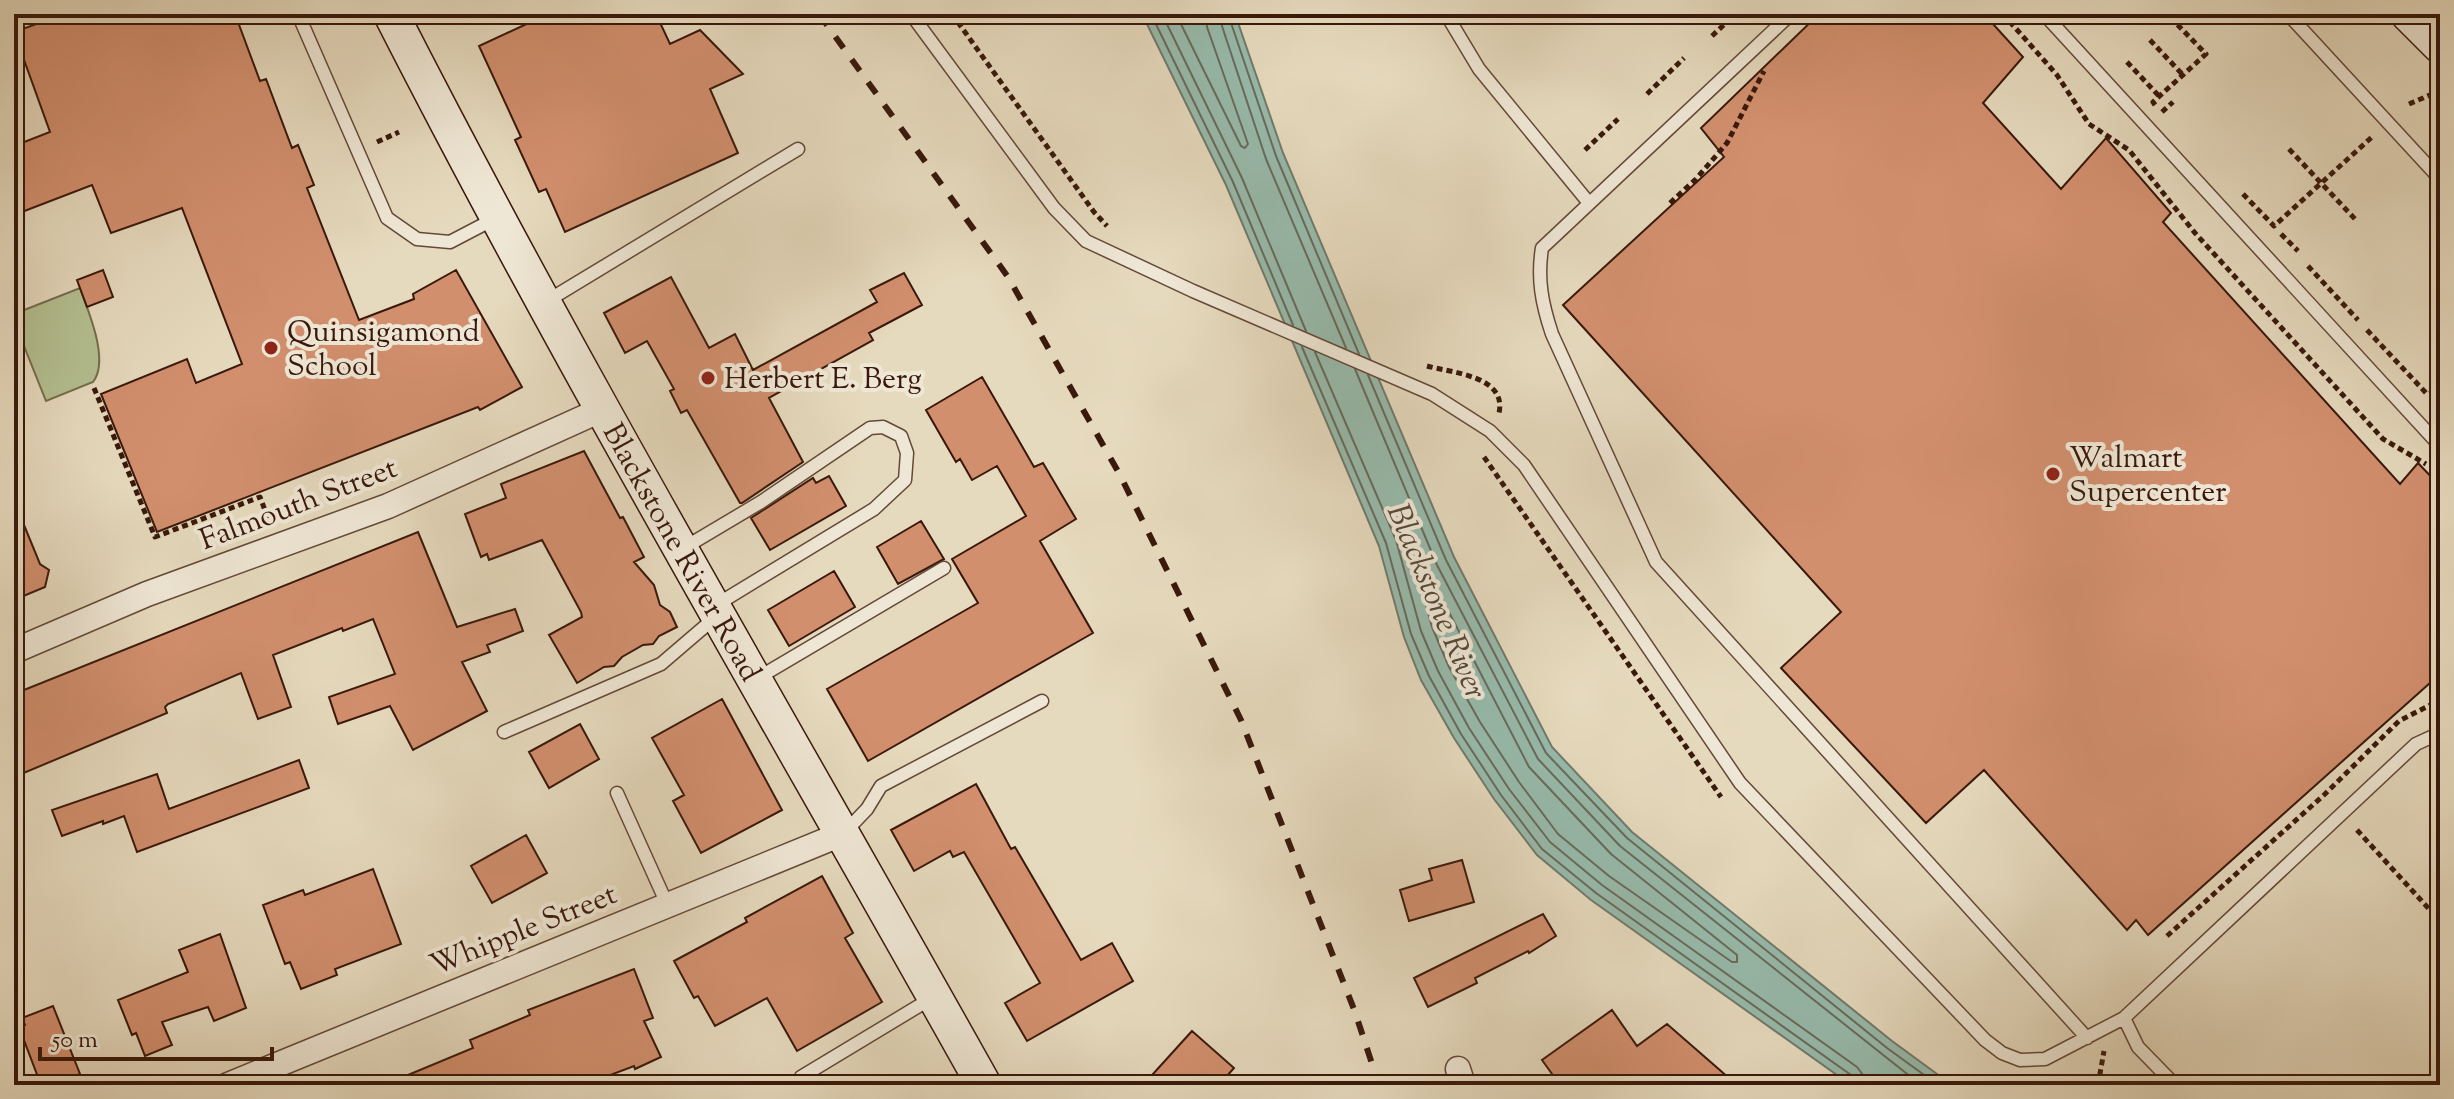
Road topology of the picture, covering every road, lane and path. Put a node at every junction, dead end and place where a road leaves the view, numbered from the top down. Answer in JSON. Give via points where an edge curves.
{"nodes":[{"id":1,"x":298,"y":14,"type":"edge"},
{"id":2,"x":391,"y":14,"type":"edge"},
{"id":3,"x":911,"y":14,"type":"edge"},
{"id":4,"x":952,"y":14,"type":"edge"},
{"id":5,"x":1446,"y":14,"type":"edge"},
{"id":6,"x":1741,"y":14,"type":"edge"},
{"id":7,"x":1791,"y":14,"type":"edge"},
{"id":8,"x":2003,"y":14,"type":"edge"},
{"id":9,"x":2288,"y":14,"type":"edge"},
{"id":10,"x":2408,"y":14,"type":"edge"},
{"id":11,"x":2049,"y":16,"type":"edge"},
{"id":12,"x":2172,"y":19,"type":"dead end"},
{"id":13,"x":1712,"y":36,"type":"dead end"},
{"id":14,"x":2150,"y":40,"type":"dead end"},
{"id":15,"x":2440,"y":46,"type":"edge"},
{"id":16,"x":1684,"y":58,"type":"dead end"},
{"id":17,"x":2127,"y":62,"type":"dead end"},
{"id":18,"x":1765,"y":68,"type":"dead end"},
{"id":19,"x":2183,"y":75,"type":"junction"},
{"id":20,"x":2437,"y":92,"type":"dead end"},
{"id":21,"x":1647,"y":94,"type":"dead end"},
{"id":22,"x":2159,"y":96,"type":"junction"},
{"id":23,"x":2173,"y":102,"type":"dead end"},
{"id":24,"x":2409,"y":104,"type":"dead end"},
{"id":25,"x":2161,"y":112,"type":"junction"},
{"id":26,"x":1618,"y":119,"type":"dead end"},
{"id":27,"x":2169,"y":124,"type":"dead end"},
{"id":28,"x":2380,"y":130,"type":"dead end"},
{"id":29,"x":798,"y":149,"type":"dead end"},
{"id":30,"x":2289,"y":149,"type":"dead end"},
{"id":31,"x":1585,"y":150,"type":"dead end"},
{"id":32,"x":2440,"y":179,"type":"edge"},
{"id":33,"x":2320,"y":184,"type":"junction"},
{"id":34,"x":2243,"y":194,"type":"dead end"},
{"id":35,"x":1589,"y":203,"type":"junction"},
{"id":36,"x":1670,"y":203,"type":"dead end"},
{"id":37,"x":497,"y":217,"type":"junction"},
{"id":38,"x":2355,"y":219,"type":"dead end"},
{"id":39,"x":2281,"y":234,"type":"dead end"},
{"id":40,"x":1116,"y":235,"type":"dead end"},
{"id":41,"x":2298,"y":251,"type":"dead end"},
{"id":42,"x":2308,"y":266,"type":"dead end"},
{"id":43,"x":544,"y":303,"type":"junction"},
{"id":44,"x":94,"y":388,"type":"dead end"},
{"id":45,"x":2440,"y":400,"type":"edge"},
{"id":46,"x":603,"y":409,"type":"junction"},
{"id":47,"x":2440,"y":446,"type":"edge"},
{"id":48,"x":2436,"y":468,"type":"dead end"},
{"id":49,"x":270,"y":522,"type":"dead end"},
{"id":50,"x":682,"y":549,"type":"junction"},
{"id":51,"x":944,"y":568,"type":"dead end"},
{"id":52,"x":717,"y":610,"type":"junction"},
{"id":53,"x":14,"y":651,"type":"edge"},
{"id":54,"x":756,"y":679,"type":"junction"},
{"id":55,"x":2440,"y":700,"type":"edge"},
{"id":56,"x":1042,"y":701,"type":"dead end"},
{"id":57,"x":504,"y":732,"type":"dead end"},
{"id":58,"x":2440,"y":733,"type":"edge"},
{"id":59,"x":617,"y":793,"type":"dead end"},
{"id":60,"x":2357,"y":830,"type":"dead end"},
{"id":61,"x":844,"y":833,"type":"junction"},
{"id":62,"x":667,"y":904,"type":"junction"},
{"id":63,"x":2440,"y":921,"type":"edge"},
{"id":64,"x":2167,"y":936,"type":"dead end"},
{"id":65,"x":935,"y":997,"type":"junction"},
{"id":66,"x":2124,"y":1018,"type":"junction"},
{"id":67,"x":2087,"y":1038,"type":"junction"},
{"id":68,"x":228,"y":1085,"type":"edge"},
{"id":69,"x":797,"y":1085,"type":"edge"},
{"id":70,"x":984,"y":1085,"type":"edge"},
{"id":71,"x":2175,"y":1085,"type":"edge"}],
"edges":[{"from":1,"to":37,"type":"lane","via":[[387,218],[417,239],[450,242]]},
{"from":2,"to":37,"type":"main road","name":"Blackstone River Road"},
{"from":3,"to":67,"type":"lane","via":[[1054,208],[1086,241],[1432,394],[1506,446],[1740,783],[1985,1040],[2020,1060],[2045,1059]]},
{"from":4,"to":40,"type":"path"},
{"from":5,"to":35,"type":"lane","via":[[1479,69]]},
{"from":6,"to":13,"type":"path"},
{"from":7,"to":35,"type":"lane"},
{"from":8,"to":48,"type":"path","via":[[2057,75],[2089,124],[2129,150],[2195,233],[2383,439]]},
{"from":9,"to":32,"type":"lane"},
{"from":10,"to":15,"type":"main road"},
{"from":11,"to":47,"type":"lane"},
{"from":12,"to":19,"type":"path","via":[[2206,54]]},
{"from":14,"to":19,"type":"path"},
{"from":16,"to":21,"type":"path"},
{"from":17,"to":22,"type":"path"},
{"from":18,"to":36,"type":"path","via":[[1727,143]]},
{"from":19,"to":22,"type":"path"},
{"from":20,"to":24,"type":"path"},
{"from":22,"to":25,"type":"path","via":[[2153,102]]},
{"from":23,"to":25,"type":"path"},
{"from":25,"to":27,"type":"path"},
{"from":26,"to":31,"type":"path"},
{"from":28,"to":33,"type":"path"},
{"from":29,"to":43,"type":"lane"},
{"from":30,"to":33,"type":"path"},
{"from":33,"to":34,"type":"path","via":[[2274,226]]},
{"from":33,"to":38,"type":"path"},
{"from":35,"to":67,"type":"lane","via":[[1542,248],[1541,299],[1656,562]]},
{"from":37,"to":43,"type":"main road","name":"Blackstone River Road"},
{"from":39,"to":41,"type":"path"},
{"from":42,"to":45,"type":"path"},
{"from":43,"to":46,"type":"main road","name":"Blackstone River Road"},
{"from":44,"to":49,"type":"path","via":[[155,537],[260,497]]},
{"from":46,"to":50,"type":"main road","name":"Blackstone River Road"},
{"from":46,"to":53,"type":"street","name":"Falmouth Street","via":[[388,506],[147,594]]},
{"from":50,"to":52,"type":"main road","name":"Blackstone River Road"},
{"from":50,"to":52,"type":"lane","via":[[870,428],[883,427],[901,436],[907,453],[905,480],[874,509]]},
{"from":51,"to":54,"type":"lane"},
{"from":52,"to":54,"type":"main road","name":"Blackstone River Road"},
{"from":52,"to":57,"type":"lane","via":[[661,664]]},
{"from":54,"to":61,"type":"main road","name":"Blackstone River Road"},
{"from":55,"to":64,"type":"path","via":[[2399,721]]},
{"from":56,"to":61,"type":"lane","via":[[881,786]]},
{"from":58,"to":66,"type":"lane","via":[[2416,744]]},
{"from":59,"to":62,"type":"lane"},
{"from":60,"to":63,"type":"path"},
{"from":61,"to":62,"type":"street","name":"Whipple Street"},
{"from":61,"to":65,"type":"main road","name":"Blackstone River Road"},
{"from":62,"to":68,"type":"street","name":"Whipple Street"},
{"from":65,"to":69,"type":"lane","via":[[801,1077]]},
{"from":65,"to":70,"type":"main road","name":"Blackstone River Road"},
{"from":66,"to":67,"type":"lane"},
{"from":66,"to":71,"type":"lane","via":[[2138,1047]]}]}
